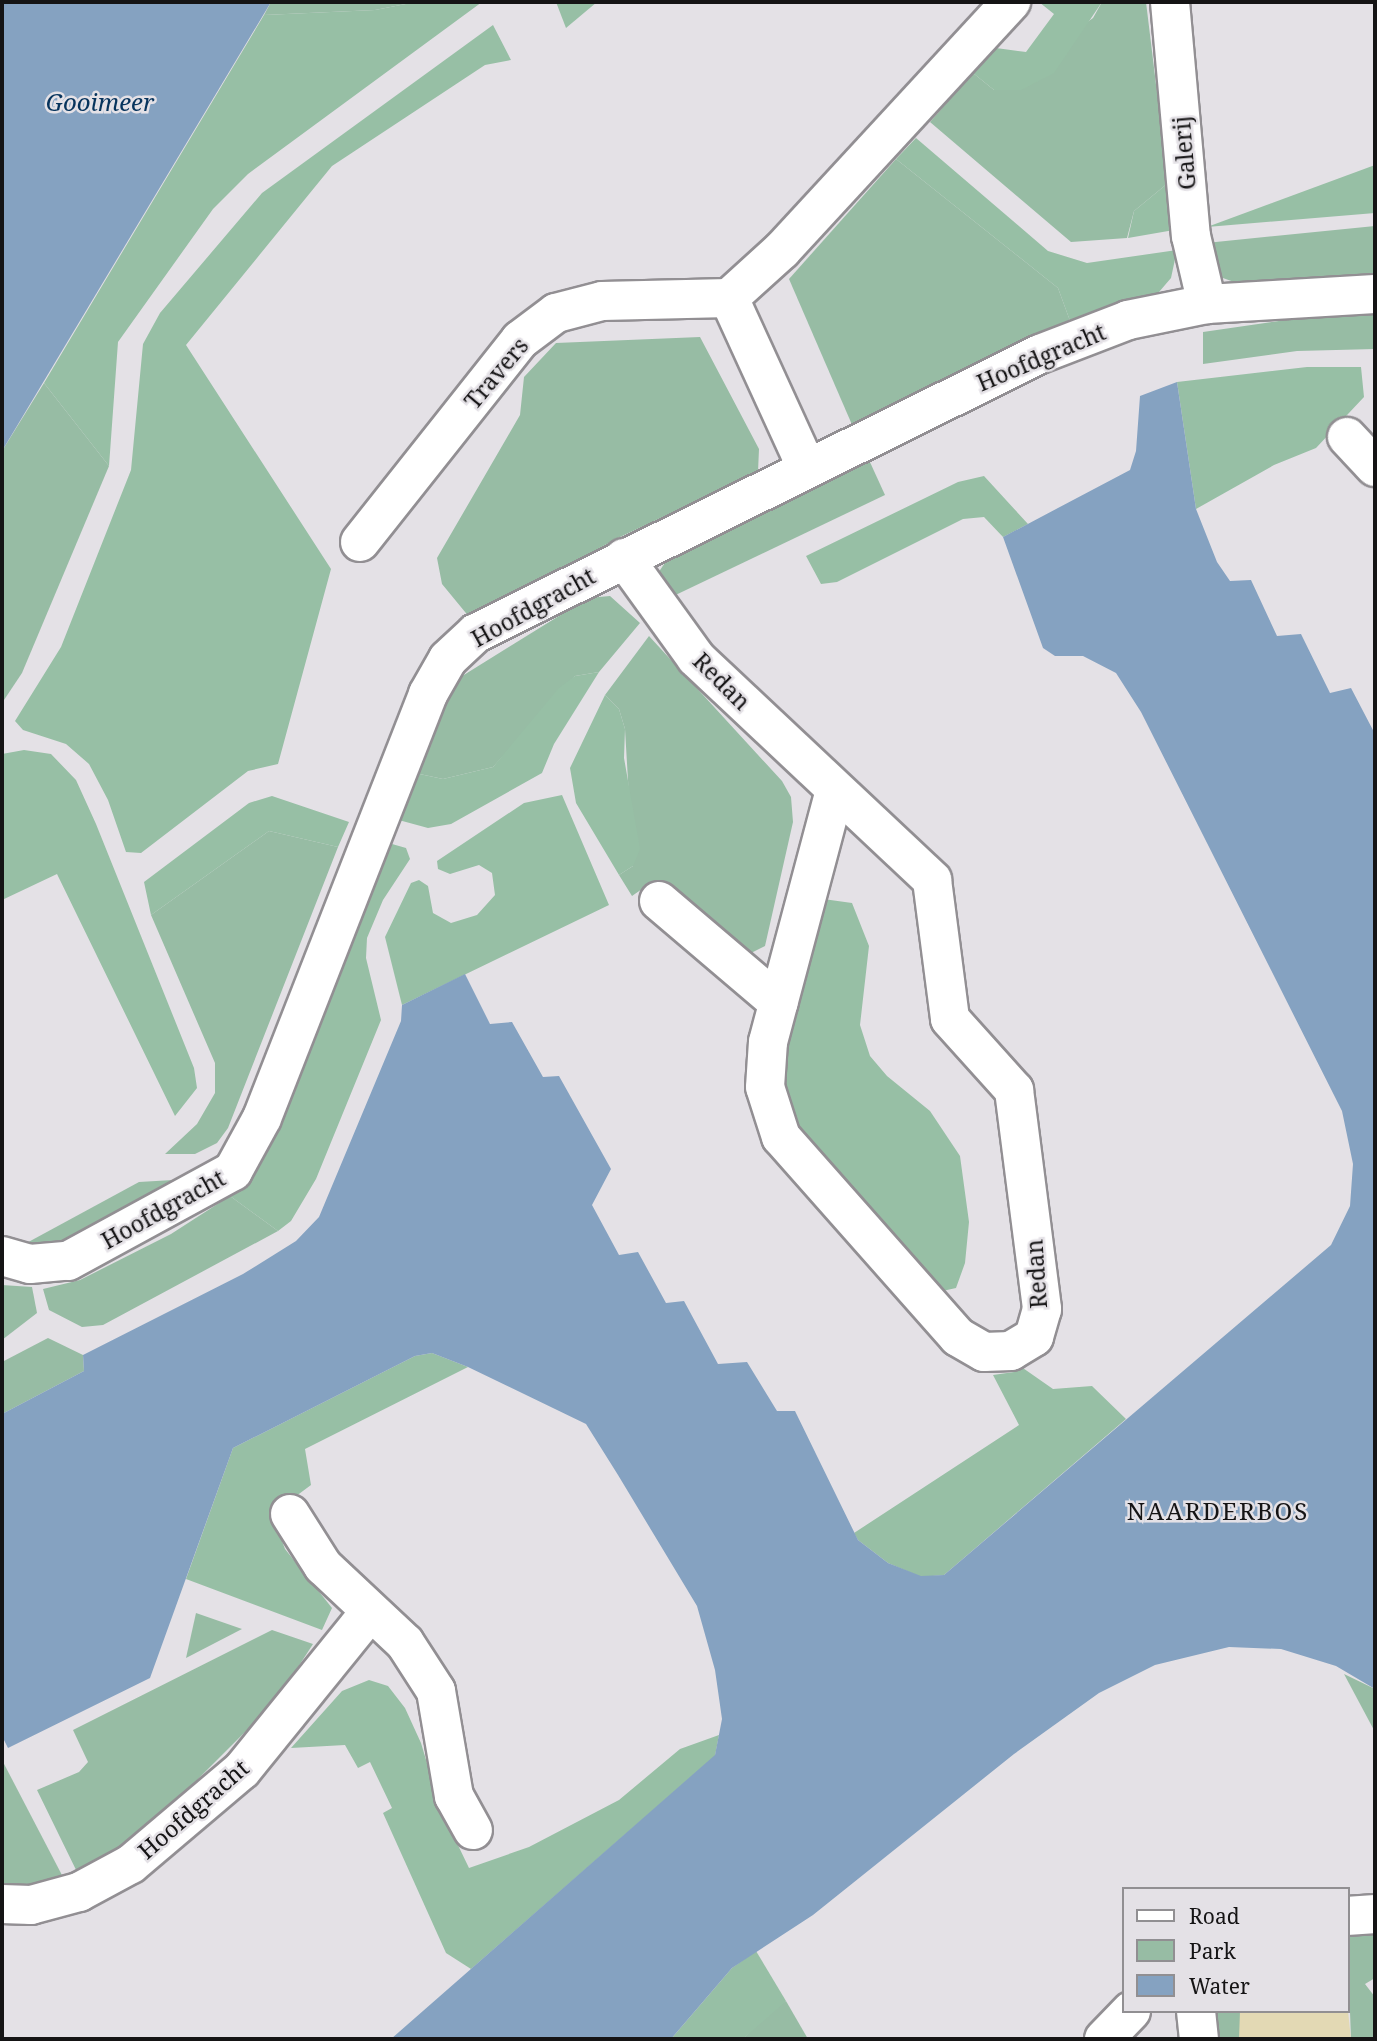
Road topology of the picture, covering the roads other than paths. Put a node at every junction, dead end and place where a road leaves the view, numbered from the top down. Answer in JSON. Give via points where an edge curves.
{"nodes":[{"id":1,"x":1011,"y":2,"type":"edge"},
{"id":2,"x":1170,"y":2,"type":"edge"},
{"id":3,"x":1375,"y":294,"type":"edge"},
{"id":4,"x":729,"y":298,"type":"junction"},
{"id":5,"x":1207,"y":304,"type":"junction"},
{"id":6,"x":1347,"y":436,"type":"dead end"},
{"id":7,"x":1375,"y":467,"type":"edge"},
{"id":8,"x":807,"y":468,"type":"junction"},
{"id":9,"x":360,"y":542,"type":"dead end"},
{"id":10,"x":624,"y":558,"type":"junction"},
{"id":11,"x":835,"y":791,"type":"junction"},
{"id":12,"x":659,"y":901,"type":"dead end"},
{"id":13,"x":779,"y":1003,"type":"junction"},
{"id":14,"x":2,"y":1256,"type":"edge"},
{"id":15,"x":290,"y":1514,"type":"dead end"},
{"id":16,"x":369,"y":1613,"type":"junction"},
{"id":17,"x":473,"y":1830,"type":"dead end"},
{"id":18,"x":2,"y":1904,"type":"edge"},
{"id":19,"x":1375,"y":1914,"type":"edge"},
{"id":20,"x":1349,"y":1916,"type":"edge"},
{"id":21,"x":1129,"y":2013,"type":"edge"},
{"id":22,"x":1196,"y":2013,"type":"edge"},
{"id":23,"x":1104,"y":2039,"type":"edge"},
{"id":24,"x":1199,"y":2039,"type":"edge"}],
"edges":[{"from":1,"to":4,"type":"street","via":[[782,250]]},
{"from":2,"to":5,"type":"street","name":"Galerij","via":[[1191,236]]},
{"from":3,"to":5,"type":"street","name":"Hoofdgracht"},
{"from":4,"to":8,"type":"street"},
{"from":4,"to":9,"type":"street","name":"Travers","via":[[602,301],[556,313],[520,340]]},
{"from":5,"to":8,"type":"street","name":"Hoofdgracht","via":[[1128,320],[1040,354]]},
{"from":6,"to":7,"type":"street"},
{"from":8,"to":10,"type":"street","name":"Hoofdgracht"},
{"from":10,"to":11,"type":"street","name":"Redan","via":[[696,658]]},
{"from":10,"to":14,"type":"street","name":"Hoofdgracht","via":[[477,634],[448,659],[428,694],[262,1118],[233,1171],[68,1261],[30,1264]]},
{"from":11,"to":13,"type":"street","name":"Redan"},
{"from":11,"to":13,"type":"street","name":"Redan","via":[[932,880],[950,1019],[1014,1090],[1042,1309],[1034,1337],[1011,1351],[984,1352],[958,1337],[781,1137],[765,1087],[768,1042]]},
{"from":12,"to":13,"type":"street"},
{"from":15,"to":16,"type":"street","via":[[323,1566]]},
{"from":16,"to":17,"type":"street","via":[[405,1643],[436,1691],[454,1796]]},
{"from":16,"to":18,"type":"street","name":"Hoofdgracht","via":[[242,1770],[131,1864],[79,1892],[31,1905]]},
{"from":19,"to":20,"type":"street"},
{"from":21,"to":23,"type":"street"},
{"from":22,"to":24,"type":"street"}]}
